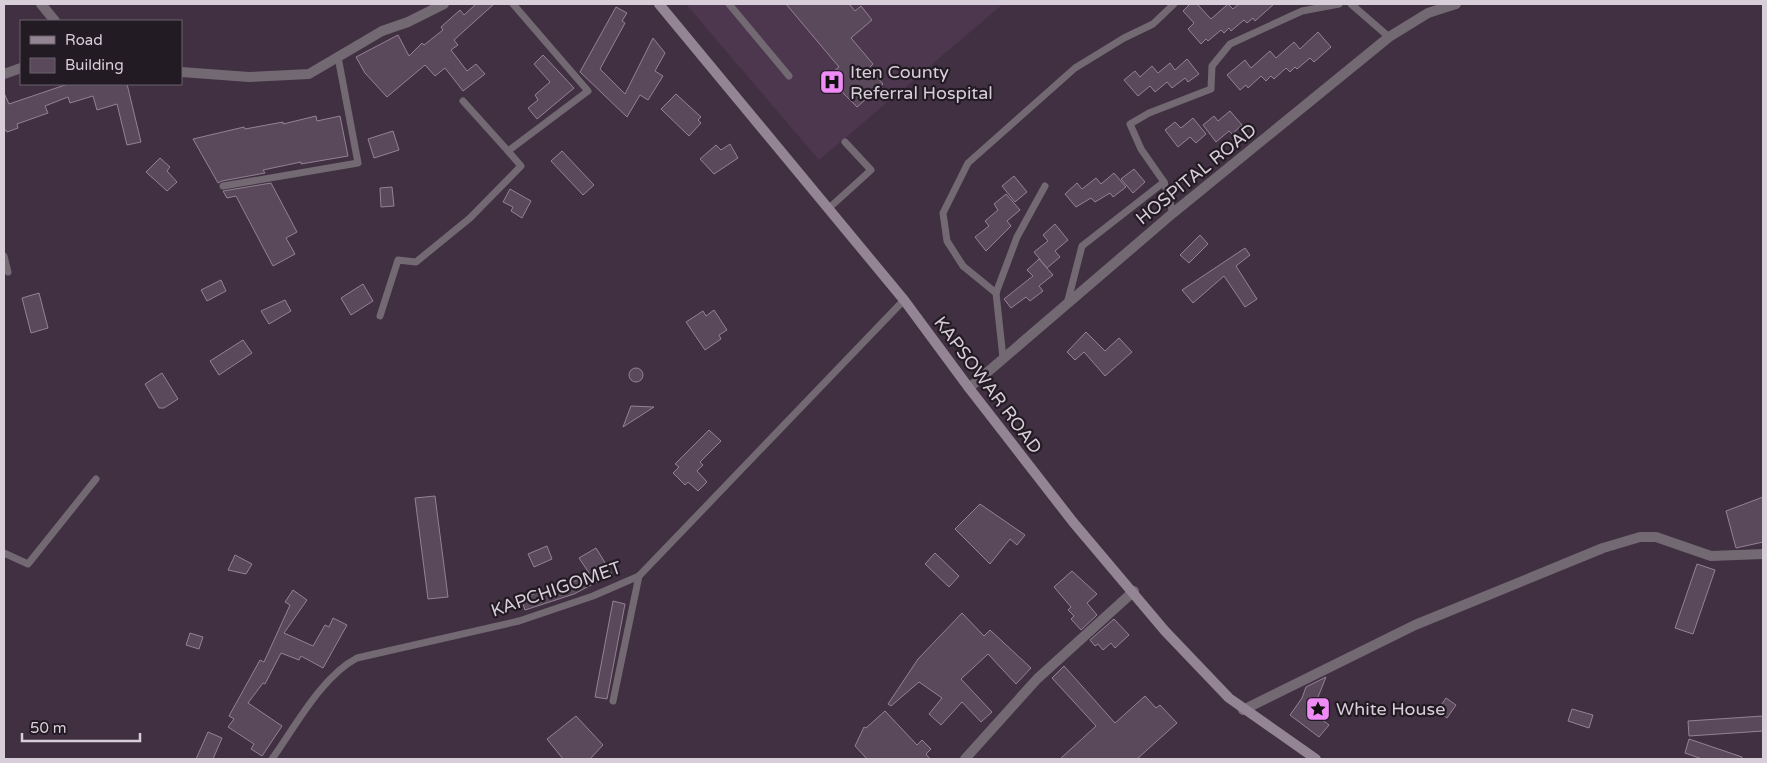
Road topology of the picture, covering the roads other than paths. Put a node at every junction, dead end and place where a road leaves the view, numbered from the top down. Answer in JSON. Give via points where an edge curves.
{"nodes":[{"id":1,"x":41,"y":4,"type":"edge"},
{"id":2,"x":444,"y":4,"type":"edge"},
{"id":3,"x":513,"y":4,"type":"edge"},
{"id":4,"x":659,"y":4,"type":"edge"},
{"id":5,"x":729,"y":4,"type":"edge"},
{"id":6,"x":1174,"y":4,"type":"edge"},
{"id":7,"x":1339,"y":4,"type":"edge"},
{"id":8,"x":1351,"y":4,"type":"edge"},
{"id":9,"x":1456,"y":4,"type":"edge"},
{"id":10,"x":54,"y":20,"type":"edge"},
{"id":11,"x":1389,"y":37,"type":"junction"},
{"id":12,"x":338,"y":57,"type":"junction"},
{"id":13,"x":20,"y":68,"type":"edge"},
{"id":14,"x":182,"y":72,"type":"edge"},
{"id":15,"x":4,"y":74,"type":"edge"},
{"id":16,"x":789,"y":76,"type":"dead end"},
{"id":17,"x":463,"y":101,"type":"dead end"},
{"id":18,"x":845,"y":142,"type":"dead end"},
{"id":19,"x":508,"y":150,"type":"junction"},
{"id":20,"x":1164,"y":182,"type":"junction"},
{"id":21,"x":223,"y":186,"type":"dead end"},
{"id":22,"x":1045,"y":186,"type":"dead end"},
{"id":23,"x":828,"y":208,"type":"junction"},
{"id":24,"x":1173,"y":213,"type":"junction"},
{"id":25,"x":4,"y":256,"type":"edge"},
{"id":26,"x":8,"y":272,"type":"dead end"},
{"id":27,"x":996,"y":292,"type":"junction"},
{"id":28,"x":904,"y":300,"type":"junction"},
{"id":29,"x":1066,"y":306,"type":"junction"},
{"id":30,"x":380,"y":316,"type":"dead end"},
{"id":31,"x":1003,"y":358,"type":"junction"},
{"id":32,"x":969,"y":388,"type":"junction"},
{"id":33,"x":96,"y":479,"type":"dead end"},
{"id":34,"x":4,"y":553,"type":"edge"},
{"id":35,"x":1763,"y":554,"type":"edge"},
{"id":36,"x":639,"y":576,"type":"junction"},
{"id":37,"x":1134,"y":591,"type":"junction"},
{"id":38,"x":613,"y":701,"type":"dead end"},
{"id":39,"x":1243,"y":710,"type":"junction"},
{"id":40,"x":272,"y":759,"type":"edge"},
{"id":41,"x":965,"y":759,"type":"edge"},
{"id":42,"x":1316,"y":759,"type":"edge"}],
"edges":[{"from":1,"to":10,"type":"street"},
{"from":2,"to":12,"type":"street","via":[[382,31]]},
{"from":3,"to":19,"type":"lane","via":[[588,91]]},
{"from":4,"to":23,"type":"main road","name":"KAPSOWAR ROAD"},
{"from":5,"to":16,"type":"lane"},
{"from":6,"to":27,"type":"lane","via":[[1153,24],[1075,68],[968,163],[943,213],[947,241],[963,266]]},
{"from":7,"to":20,"type":"lane","via":[[1302,10],[1230,44],[1212,66],[1211,89],[1149,113],[1130,124],[1141,148]]},
{"from":8,"to":11,"type":"lane"},
{"from":9,"to":11,"type":"street","name":"HOSPITAL ROAD","via":[[1428,14]]},
{"from":11,"to":24,"type":"street","name":"HOSPITAL ROAD"},
{"from":12,"to":14,"type":"street","via":[[310,74],[249,77]]},
{"from":12,"to":21,"type":"lane","via":[[358,163]]},
{"from":13,"to":15,"type":"street"},
{"from":17,"to":19,"type":"lane"},
{"from":18,"to":23,"type":"lane","via":[[871,170]]},
{"from":19,"to":30,"type":"lane","via":[[521,166],[470,218],[416,262],[398,260]]},
{"from":20,"to":24,"type":"lane"},
{"from":20,"to":29,"type":"lane","via":[[1082,246]]},
{"from":22,"to":27,"type":"lane","via":[[1017,237]]},
{"from":23,"to":28,"type":"main road","name":"KAPSOWAR ROAD"},
{"from":24,"to":29,"type":"street","name":"HOSPITAL ROAD"},
{"from":25,"to":26,"type":"lane"},
{"from":27,"to":31,"type":"lane"},
{"from":28,"to":32,"type":"main road","name":"KAPSOWAR ROAD"},
{"from":28,"to":36,"type":"lane","name":"KAPCHIGOMET"},
{"from":29,"to":31,"type":"street","name":"HOSPITAL ROAD"},
{"from":31,"to":32,"type":"street","name":"HOSPITAL ROAD"},
{"from":32,"to":37,"type":"main road","name":"KAPSOWAR ROAD","via":[[1073,522]]},
{"from":33,"to":34,"type":"lane","via":[[28,564]]},
{"from":35,"to":39,"type":"street","via":[[1711,556],[1656,537],[1640,537],[1603,548],[1415,625]]},
{"from":36,"to":38,"type":"lane"},
{"from":36,"to":40,"type":"lane","name":"KAPCHIGOMET","via":[[593,596],[519,621],[357,658],[346,664],[326,685]]},
{"from":37,"to":39,"type":"main road","name":"KAPSOWAR ROAD","via":[[1165,631]]},
{"from":37,"to":41,"type":"street","via":[[1036,680]]},
{"from":39,"to":42,"type":"main road","name":"KAPSOWAR ROAD"}]}
